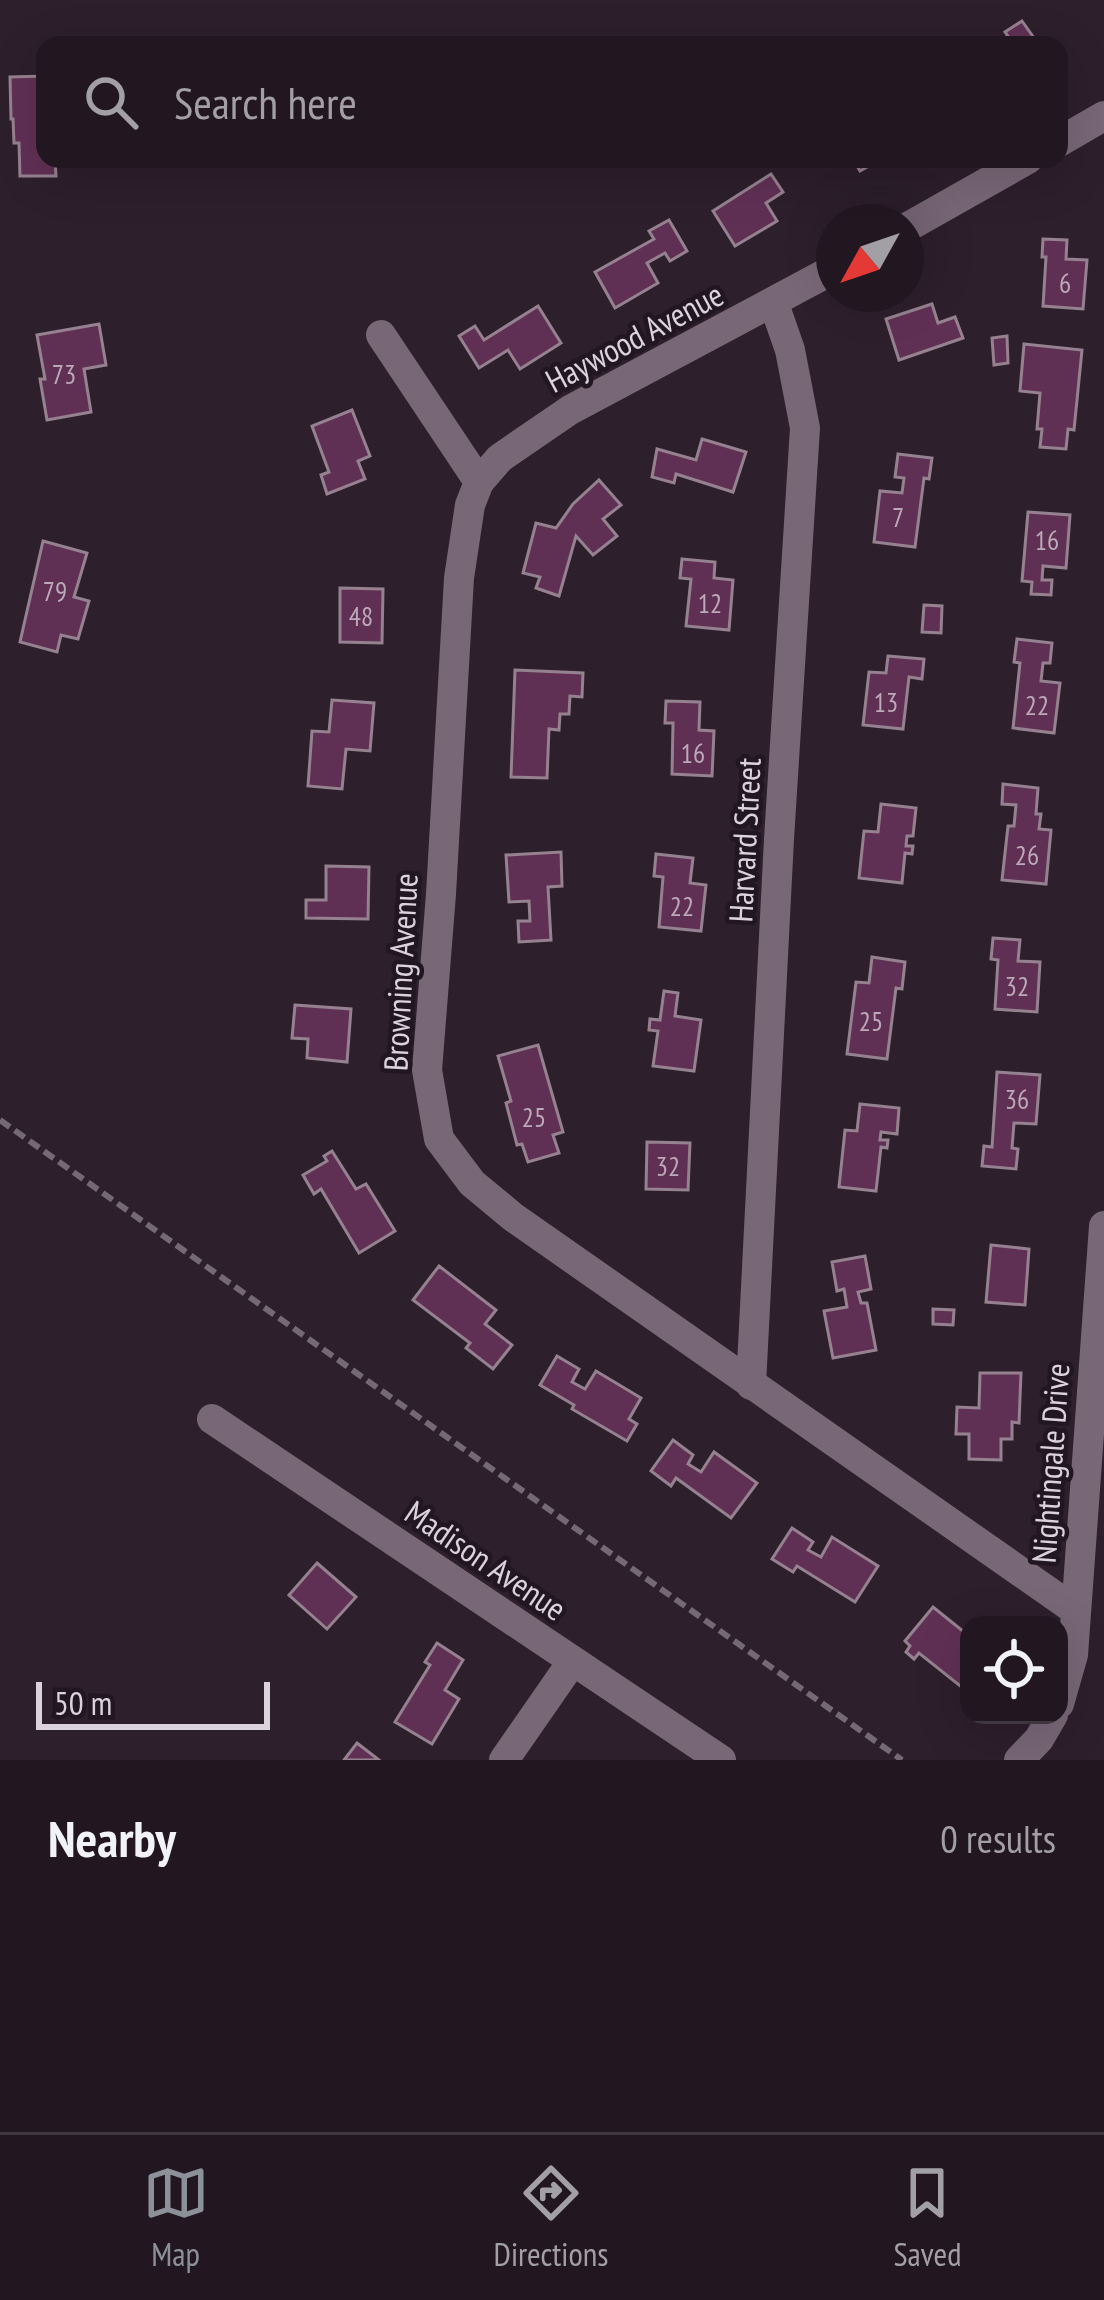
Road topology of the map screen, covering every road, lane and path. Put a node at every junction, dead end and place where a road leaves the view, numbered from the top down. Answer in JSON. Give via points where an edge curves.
{"nodes":[{"id":1,"x":1104,"y":116,"type":"edge"},
{"id":2,"x":1068,"y":137,"type":"edge"},
{"id":3,"x":1012,"y":168,"type":"edge"},
{"id":4,"x":924,"y":219,"type":"edge"},
{"id":5,"x":816,"y":280,"type":"edge"},
{"id":6,"x":774,"y":304,"type":"junction"},
{"id":7,"x":380,"y":335,"type":"dead end"},
{"id":8,"x":478,"y":482,"type":"junction"},
{"id":9,"x":0,"y":1120,"type":"edge"},
{"id":10,"x":1104,"y":1226,"type":"edge"},
{"id":11,"x":751,"y":1385,"type":"junction"},
{"id":12,"x":212,"y":1419,"type":"dead end"},
{"id":13,"x":1075,"y":1610,"type":"junction"},
{"id":14,"x":572,"y":1662,"type":"junction"},
{"id":15,"x":1068,"y":1672,"type":"edge"},
{"id":16,"x":1048,"y":1724,"type":"edge"},
{"id":17,"x":504,"y":1760,"type":"edge"},
{"id":18,"x":721,"y":1760,"type":"edge"},
{"id":19,"x":902,"y":1760,"type":"edge"},
{"id":20,"x":1018,"y":1760,"type":"edge"}],
"edges":[{"from":1,"to":2,"type":"street"},
{"from":3,"to":4,"type":"street"},
{"from":5,"to":6,"type":"street","name":"Haywood Avenue"},
{"from":6,"to":8,"type":"street","name":"Haywood Avenue","via":[[569,410]]},
{"from":6,"to":11,"type":"street","name":"Harvard Street","via":[[805,428]]},
{"from":7,"to":8,"type":"street"},
{"from":8,"to":11,"type":"street","name":"Browning Avenue","via":[[459,578],[427,1070],[439,1139],[472,1183],[513,1217]]},
{"from":9,"to":19,"type":"path"},
{"from":10,"to":13,"type":"street","name":"Nightingale Drive"},
{"from":11,"to":13,"type":"street","name":"Browning Avenue"},
{"from":12,"to":14,"type":"street","name":"Madison Avenue"},
{"from":13,"to":15,"type":"street","name":"Nightingale Drive"},
{"from":14,"to":17,"type":"street"},
{"from":14,"to":18,"type":"street","name":"Madison Avenue"},
{"from":16,"to":20,"type":"street"}]}
